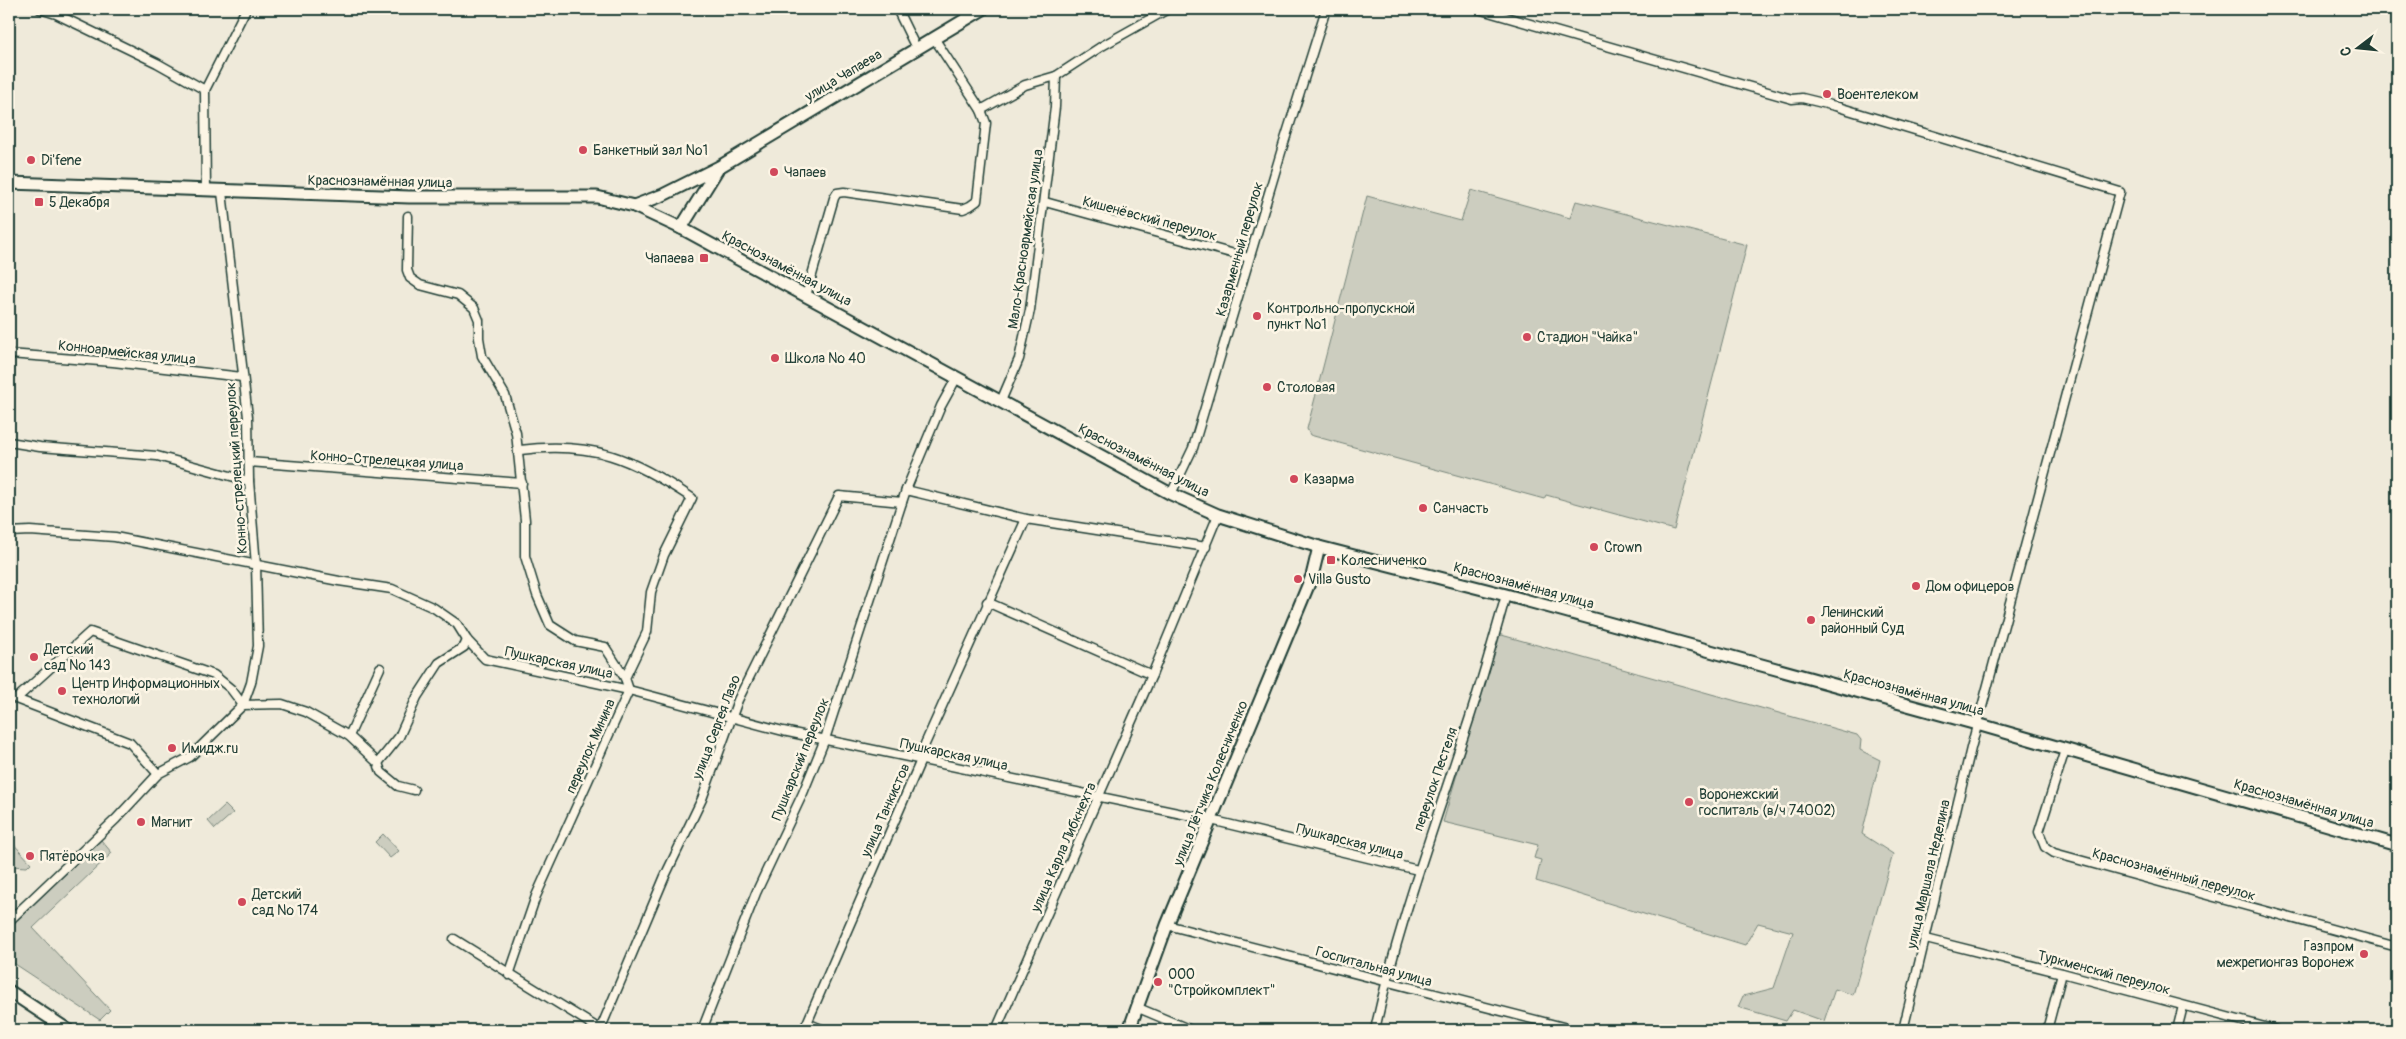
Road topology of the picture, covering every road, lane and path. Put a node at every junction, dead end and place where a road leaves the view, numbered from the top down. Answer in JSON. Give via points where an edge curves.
{"nodes":[{"id":1,"x":40,"y":9,"type":"edge"},
{"id":2,"x":246,"y":9,"type":"edge"},
{"id":3,"x":897,"y":9,"type":"edge"},
{"id":4,"x":983,"y":9,"type":"edge"},
{"id":5,"x":1168,"y":9,"type":"edge"},
{"id":6,"x":1326,"y":9,"type":"edge"},
{"id":7,"x":1478,"y":9,"type":"edge"},
{"id":8,"x":934,"y":38,"type":"junction"},
{"id":9,"x":916,"y":48,"type":"junction"},
{"id":10,"x":1056,"y":76,"type":"junction"},
{"id":11,"x":206,"y":90,"type":"junction"},
{"id":12,"x":982,"y":110,"type":"junction"},
{"id":13,"x":719,"y":167,"type":"junction"},
{"id":14,"x":9,"y":183,"type":"edge"},
{"id":15,"x":206,"y":191,"type":"junction"},
{"id":16,"x":222,"y":192,"type":"junction"},
{"id":17,"x":1045,"y":202,"type":"junction"},
{"id":18,"x":634,"y":206,"type":"junction"},
{"id":19,"x":408,"y":216,"type":"dead end"},
{"id":20,"x":681,"y":228,"type":"junction"},
{"id":21,"x":1249,"y":258,"type":"junction"},
{"id":22,"x":806,"y":296,"type":"junction"},
{"id":23,"x":9,"y":354,"type":"edge"},
{"id":24,"x":242,"y":377,"type":"junction"},
{"id":25,"x":957,"y":377,"type":"junction"},
{"id":26,"x":1001,"y":401,"type":"junction"},
{"id":27,"x":9,"y":442,"type":"edge"},
{"id":28,"x":520,"y":450,"type":"junction"},
{"id":29,"x":249,"y":462,"type":"junction"},
{"id":30,"x":249,"y":481,"type":"junction"},
{"id":31,"x":522,"y":483,"type":"junction"},
{"id":32,"x":906,"y":490,"type":"junction"},
{"id":33,"x":1172,"y":494,"type":"junction"},
{"id":34,"x":902,"y":502,"type":"junction"},
{"id":35,"x":1218,"y":515,"type":"junction"},
{"id":36,"x":1026,"y":519,"type":"junction"},
{"id":37,"x":9,"y":532,"type":"edge"},
{"id":38,"x":1206,"y":547,"type":"junction"},
{"id":39,"x":1319,"y":547,"type":"junction"},
{"id":40,"x":256,"y":565,"type":"junction"},
{"id":41,"x":1506,"y":595,"type":"junction"},
{"id":42,"x":988,"y":602,"type":"junction"},
{"id":43,"x":468,"y":640,"type":"junction"},
{"id":44,"x":380,"y":668,"type":"dead end"},
{"id":45,"x":1152,"y":675,"type":"junction"},
{"id":46,"x":625,"y":678,"type":"junction"},
{"id":47,"x":628,"y":690,"type":"junction"},
{"id":48,"x":243,"y":705,"type":"junction"},
{"id":49,"x":733,"y":718,"type":"junction"},
{"id":50,"x":1978,"y":724,"type":"junction"},
{"id":51,"x":349,"y":736,"type":"junction"},
{"id":52,"x":825,"y":740,"type":"junction"},
{"id":53,"x":2065,"y":750,"type":"junction"},
{"id":54,"x":921,"y":760,"type":"junction"},
{"id":55,"x":378,"y":763,"type":"junction"},
{"id":56,"x":158,"y":774,"type":"junction"},
{"id":57,"x":414,"y":790,"type":"dead end"},
{"id":58,"x":1099,"y":797,"type":"junction"},
{"id":59,"x":1212,"y":820,"type":"junction"},
{"id":60,"x":2397,"y":845,"type":"edge"},
{"id":61,"x":1418,"y":870,"type":"junction"},
{"id":62,"x":9,"y":921,"type":"edge"},
{"id":63,"x":1167,"y":925,"type":"junction"},
{"id":64,"x":454,"y":939,"type":"dead end"},
{"id":65,"x":1926,"y":939,"type":"junction"},
{"id":66,"x":2397,"y":948,"type":"edge"},
{"id":67,"x":2062,"y":973,"type":"junction"},
{"id":68,"x":509,"y":975,"type":"junction"},
{"id":69,"x":1386,"y":982,"type":"junction"},
{"id":70,"x":9,"y":991,"type":"edge"},
{"id":71,"x":2183,"y":1006,"type":"junction"},
{"id":72,"x":1136,"y":1007,"type":"junction"},
{"id":73,"x":806,"y":1026,"type":"edge"},
{"id":74,"x":68,"y":1030,"type":"edge"},
{"id":75,"x":600,"y":1030,"type":"edge"},
{"id":76,"x":702,"y":1030,"type":"edge"},
{"id":77,"x":824,"y":1030,"type":"edge"},
{"id":78,"x":996,"y":1030,"type":"edge"},
{"id":79,"x":1129,"y":1030,"type":"edge"},
{"id":80,"x":1191,"y":1030,"type":"edge"},
{"id":81,"x":1375,"y":1030,"type":"edge"},
{"id":82,"x":1575,"y":1030,"type":"edge"},
{"id":83,"x":1903,"y":1030,"type":"edge"},
{"id":84,"x":2047,"y":1030,"type":"edge"},
{"id":85,"x":2177,"y":1030,"type":"edge"},
{"id":86,"x":2276,"y":1030,"type":"edge"}],
"edges":[{"from":1,"to":11,"type":"street","via":[[149,59]]},
{"from":2,"to":11,"type":"street"},
{"from":3,"to":9,"type":"street"},
{"from":4,"to":8,"type":"street","name":"улица Чапаева"},
{"from":5,"to":10,"type":"street"},
{"from":6,"to":21,"type":"street","name":"Казарменный переулок"},
{"from":7,"to":50,"type":"street","name":"улица Маршала Неделина","via":[[1783,97],[1835,106],[2120,192]]},
{"from":8,"to":9,"type":"street","name":"улица Чапаева"},
{"from":8,"to":12,"type":"street"},
{"from":9,"to":13,"type":"street","name":"улица Чапаева"},
{"from":10,"to":12,"type":"street","via":[[1025,85]]},
{"from":10,"to":17,"type":"street","name":"Мало-Красноармейская улица"},
{"from":11,"to":15,"type":"street"},
{"from":12,"to":22,"type":"street","via":[[986,123],[977,201],[962,208],[838,193]]},
{"from":13,"to":18,"type":"street","name":"улица Чапаева"},
{"from":13,"to":20,"type":"street","name":"улица Чапаева"},
{"from":14,"to":15,"type":"street","name":"Краснознамённая улица"},
{"from":15,"to":16,"type":"street","name":"Краснознамённая улица"},
{"from":16,"to":18,"type":"street","name":"Краснознамённая улица","via":[[409,197],[597,197]]},
{"from":16,"to":24,"type":"street","name":"Конно-стрелецкий переулок"},
{"from":17,"to":21,"type":"street","name":"Кишенёвский переулок"},
{"from":17,"to":26,"type":"street","name":"Мало-Красноармейская улица","via":[[1019,359]]},
{"from":18,"to":20,"type":"street","name":"Краснознамённая улица"},
{"from":19,"to":28,"type":"street","name":"переулок Минина","via":[[410,278],[420,285],[458,295],[474,308],[480,320],[482,356],[505,395]]},
{"from":20,"to":22,"type":"street","name":"Краснознамённая улица"},
{"from":21,"to":33,"type":"street","name":"Казарменный переулок","via":[[1193,448]]},
{"from":22,"to":25,"type":"street","name":"Краснознамённая улица"},
{"from":23,"to":24,"type":"street","name":"Конноармейская улица"},
{"from":24,"to":29,"type":"street","name":"Конно-стрелецкий переулок","via":[[248,417]]},
{"from":25,"to":26,"type":"street","name":"Краснознамённая улица"},
{"from":25,"to":32,"type":"street","name":"Пушкарский переулок","via":[[941,406]]},
{"from":26,"to":33,"type":"street","name":"Краснознамённая улица"},
{"from":27,"to":30,"type":"street","via":[[157,456]]},
{"from":28,"to":31,"type":"street","name":"переулок Минина"},
{"from":28,"to":46,"type":"street","via":[[543,447],[603,452],[646,470],[692,498],[664,555],[651,592],[647,632]]},
{"from":29,"to":30,"type":"street","name":"Конно-стрелецкий переулок"},
{"from":29,"to":31,"type":"street","name":"Конно-Стрелецкая улица"},
{"from":30,"to":40,"type":"street","name":"Конно-стрелецкий переулок"},
{"from":31,"to":46,"type":"street","name":"переулок Минина","via":[[525,556],[550,625],[575,641],[605,647]]},
{"from":32,"to":34,"type":"street","name":"Пушкарский переулок"},
{"from":32,"to":36,"type":"street"},
{"from":33,"to":35,"type":"street","name":"Краснознамённая улица"},
{"from":34,"to":49,"type":"street","name":"улица Сергея Лазо","via":[[839,496],[759,655]]},
{"from":34,"to":52,"type":"street","name":"Пушкарский переулок"},
{"from":35,"to":38,"type":"street","name":"улица Карла Либкнехта"},
{"from":35,"to":39,"type":"street","name":"Краснознамённая улица"},
{"from":36,"to":38,"type":"street"},
{"from":36,"to":42,"type":"street","name":"улица Танкистов"},
{"from":37,"to":40,"type":"street","via":[[114,537]]},
{"from":38,"to":45,"type":"street","name":"улица Карла Либкнехта"},
{"from":39,"to":41,"type":"street","name":"Краснознамённая улица"},
{"from":39,"to":59,"type":"street","name":"улица Лётчика Колесниченко","via":[[1312,576]]},
{"from":40,"to":43,"type":"street","via":[[392,589],[434,608],[457,624]]},
{"from":40,"to":48,"type":"street","name":"Конно-стрелецкий переулок","via":[[258,646]]},
{"from":41,"to":50,"type":"street","name":"Краснознамённая улица"},
{"from":41,"to":61,"type":"street","name":"переулок Пестеля","via":[[1461,745]]},
{"from":42,"to":45,"type":"street"},
{"from":42,"to":54,"type":"street","name":"улица Танкистов","via":[[925,744]]},
{"from":43,"to":47,"type":"street","name":"Пушкарская улица","via":[[485,659]]},
{"from":43,"to":55,"type":"street","via":[[464,647],[439,663],[417,697],[399,737]]},
{"from":44,"to":51,"type":"street"},
{"from":45,"to":58,"type":"street","name":"улица Карла Либкнехта"},
{"from":46,"to":47,"type":"street","name":"переулок Минина"},
{"from":47,"to":49,"type":"street","name":"Пушкарская улица"},
{"from":47,"to":68,"type":"street","name":"переулок Минина","via":[[536,896]]},
{"from":48,"to":51,"type":"street","via":[[282,704],[306,712]]},
{"from":48,"to":56,"type":"street","via":[[190,757]]},
{"from":48,"to":56,"type":"street","via":[[214,675],[90,632],[16,699],[130,743]]},
{"from":49,"to":52,"type":"street","name":"Пушкарская улица"},
{"from":49,"to":75,"type":"street","name":"улица Сергея Лазо","via":[[702,799],[665,876]]},
{"from":50,"to":53,"type":"street","name":"Краснознамённая улица"},
{"from":50,"to":65,"type":"street","name":"улица Маршала Неделина"},
{"from":51,"to":55,"type":"street"},
{"from":52,"to":54,"type":"street","name":"Пушкарская улица"},
{"from":52,"to":76,"type":"street","name":"Пушкарский переулок","via":[[756,893]]},
{"from":53,"to":60,"type":"street","name":"Краснознамённая улица"},
{"from":53,"to":66,"type":"street","name":"Краснознамённый переулок","via":[[2039,832],[2045,847],[2054,853]]},
{"from":54,"to":58,"type":"street","name":"Пушкарская улица"},
{"from":54,"to":73,"type":"street","name":"улица Танкистов"},
{"from":55,"to":57,"type":"street","via":[[381,772],[398,786]]},
{"from":56,"to":62,"type":"street","via":[[116,819]]},
{"from":58,"to":59,"type":"street","name":"Пушкарская улица"},
{"from":58,"to":78,"type":"street","name":"улица Карла Либкнехта"},
{"from":59,"to":61,"type":"street","name":"Пушкарская улица"},
{"from":59,"to":63,"type":"street","name":"улица Лётчика Колесниченко"},
{"from":61,"to":69,"type":"street","name":"переулок Пестеля"},
{"from":63,"to":69,"type":"street","name":"Госпитальная улица"},
{"from":63,"to":72,"type":"street","name":"улица Лётчика Колесниченко"},
{"from":64,"to":68,"type":"street"},
{"from":65,"to":67,"type":"street","name":"Туркменский переулок"},
{"from":65,"to":83,"type":"street","name":"улица Маршала Неделина"},
{"from":67,"to":71,"type":"street","name":"Туркменский переулок"},
{"from":67,"to":84,"type":"street"},
{"from":68,"to":75,"type":"street"},
{"from":69,"to":81,"type":"street","name":"переулок Пестеля"},
{"from":69,"to":82,"type":"street","name":"Госпитальная улица"},
{"from":70,"to":74,"type":"street"},
{"from":71,"to":85,"type":"street"},
{"from":71,"to":86,"type":"street","name":"Туркменский переулок"},
{"from":72,"to":79,"type":"street","name":"улица Лётчика Колесниченко"},
{"from":72,"to":80,"type":"street"},
{"from":73,"to":77,"type":"street"}]}
